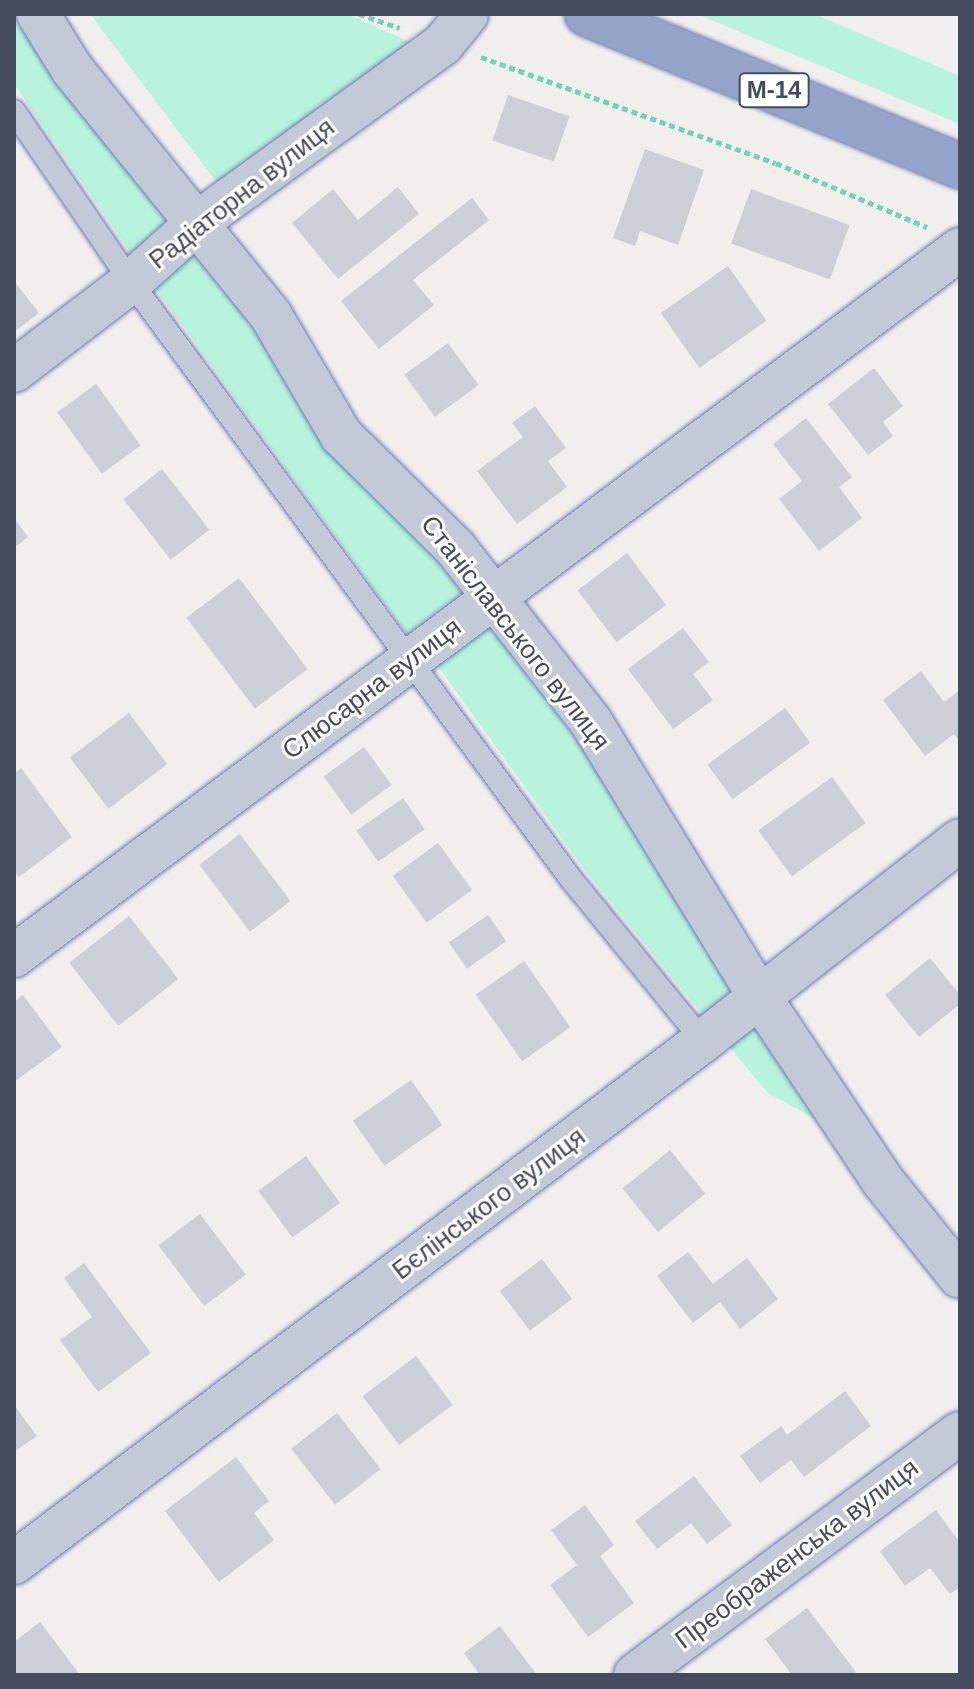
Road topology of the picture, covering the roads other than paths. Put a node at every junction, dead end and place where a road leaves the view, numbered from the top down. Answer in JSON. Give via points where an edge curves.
{"nodes":[{"id":1,"x":38,"y":14,"type":"edge"},
{"id":2,"x":587,"y":14,"type":"edge"},
{"id":3,"x":455,"y":29,"type":"edge"},
{"id":4,"x":14,"y":111,"type":"edge"},
{"id":5,"x":960,"y":166,"type":"edge"},
{"id":6,"x":198,"y":222,"type":"junction"},
{"id":7,"x":946,"y":239,"type":"edge"},
{"id":8,"x":131,"y":282,"type":"junction"},
{"id":9,"x":14,"y":371,"type":"edge"},
{"id":10,"x":494,"y":598,"type":"junction"},
{"id":11,"x":413,"y":658,"type":"junction"},
{"id":12,"x":960,"y":840,"type":"edge"},
{"id":13,"x":14,"y":956,"type":"edge"},
{"id":14,"x":759,"y":996,"type":"junction"},
{"id":15,"x":703,"y":1041,"type":"junction"},
{"id":16,"x":960,"y":1277,"type":"edge"},
{"id":17,"x":960,"y":1433,"type":"edge"},
{"id":18,"x":14,"y":1563,"type":"edge"},
{"id":19,"x":635,"y":1675,"type":"edge"}],
"edges":[{"from":1,"to":6,"type":"street","name":"Станіславського вулиця","via":[[72,69]]},
{"from":2,"to":5,"type":"highway","number":"М-14"},
{"from":3,"to":6,"type":"street","name":"Радіаторна вулиця"},
{"from":4,"to":8,"type":"lane"},
{"from":6,"to":8,"type":"street","name":"Радіаторна вулиця"},
{"from":6,"to":10,"type":"street","name":"Станіславського вулиця","via":[[270,314],[298,370],[341,435],[456,549]]},
{"from":7,"to":10,"type":"street","name":"Слюсарна вулиця"},
{"from":8,"to":9,"type":"street","name":"Радіаторна вулиця"},
{"from":8,"to":11,"type":"lane"},
{"from":10,"to":11,"type":"street","name":"Слюсарна вулиця"},
{"from":10,"to":14,"type":"street","name":"Станіславського вулиця","via":[[591,722]]},
{"from":11,"to":13,"type":"street","name":"Слюсарна вулиця"},
{"from":11,"to":15,"type":"lane","via":[[571,879]]},
{"from":12,"to":14,"type":"street","name":"Бєлінського вулиця"},
{"from":14,"to":15,"type":"street","name":"Бєлінського вулиця"},
{"from":14,"to":16,"type":"street","name":"Станіславського вулиця","via":[[882,1180]]},
{"from":15,"to":18,"type":"street","name":"Бєлінського вулиця"},
{"from":17,"to":19,"type":"street","name":"Преображенська вулиця"}]}
